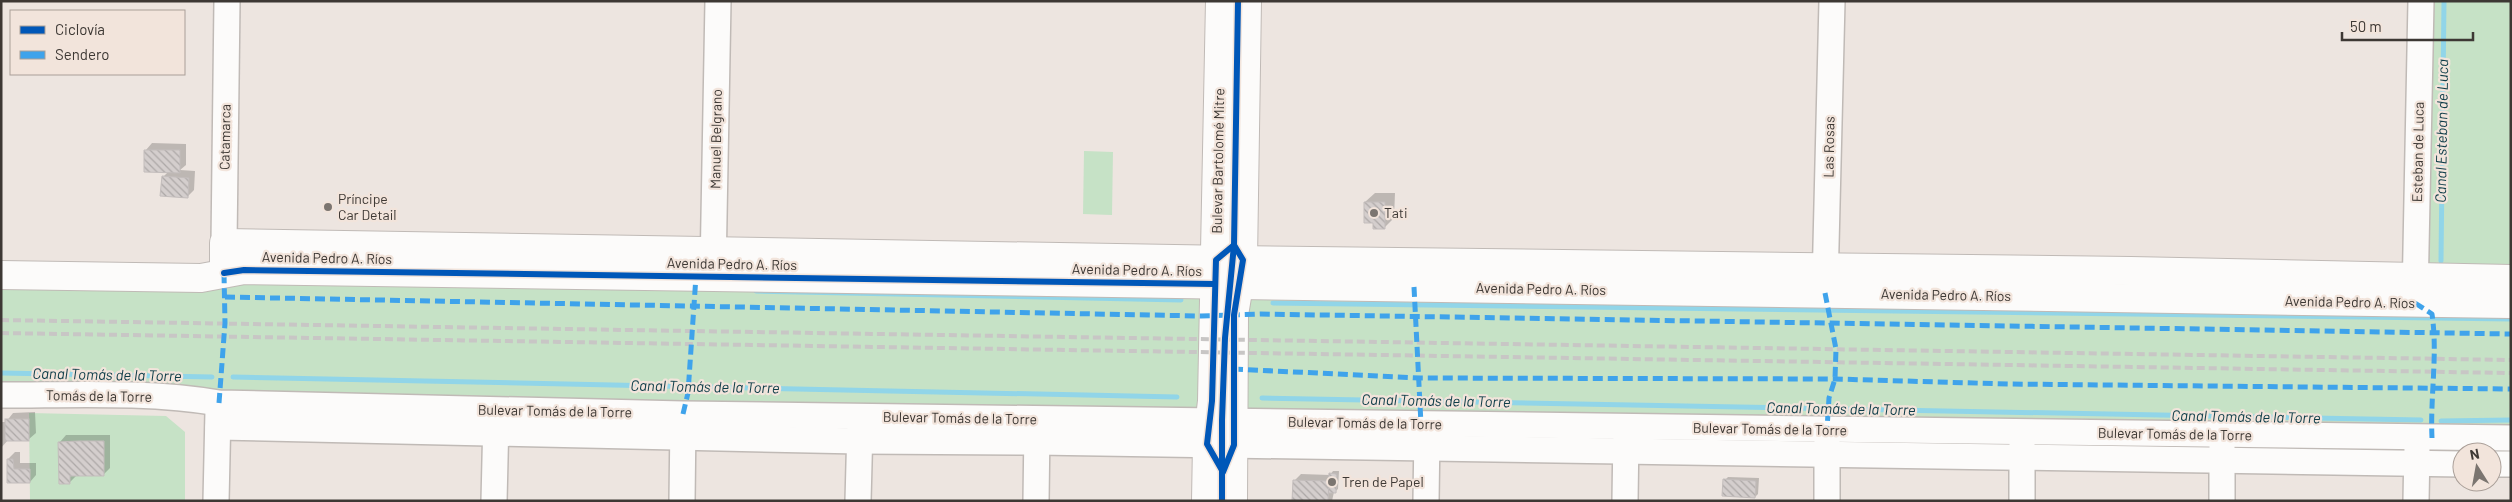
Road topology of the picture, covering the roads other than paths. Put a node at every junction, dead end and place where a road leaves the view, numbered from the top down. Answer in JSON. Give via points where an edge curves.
{"nodes":[{"id":1,"x":227,"y":1,"type":"edge"},
{"id":2,"x":718,"y":1,"type":"edge"},
{"id":3,"x":1220,"y":1,"type":"edge"},
{"id":4,"x":1247,"y":1,"type":"edge"},
{"id":5,"x":1832,"y":1,"type":"edge"},
{"id":6,"x":2421,"y":1,"type":"edge"},
{"id":7,"x":224,"y":243,"type":"junction"},
{"id":8,"x":714,"y":264,"type":"junction"},
{"id":9,"x":1229,"y":272,"type":"junction"},
{"id":10,"x":224,"y":274,"type":"junction"},
{"id":11,"x":1,"y":275,"type":"edge"},
{"id":12,"x":1826,"y":280,"type":"junction"},
{"id":13,"x":2511,"y":280,"type":"edge"},
{"id":14,"x":2415,"y":290,"type":"junction"},
{"id":15,"x":2511,"y":304,"type":"edge"},
{"id":16,"x":1,"y":394,"type":"edge"},
{"id":17,"x":211,"y":410,"type":"junction"},
{"id":18,"x":860,"y":416,"type":"junction"},
{"id":19,"x":496,"y":422,"type":"junction"},
{"id":20,"x":683,"y":426,"type":"junction"},
{"id":21,"x":1037,"y":430,"type":"junction"},
{"id":22,"x":1221,"y":432,"type":"junction"},
{"id":23,"x":2222,"y":435,"type":"junction"},
{"id":24,"x":1427,"y":436,"type":"junction"},
{"id":25,"x":1626,"y":438,"type":"junction"},
{"id":26,"x":2418,"y":438,"type":"junction"},
{"id":27,"x":2511,"y":438,"type":"edge"},
{"id":28,"x":1827,"y":441,"type":"junction"},
{"id":29,"x":860,"y":442,"type":"junction"},
{"id":30,"x":2022,"y":444,"type":"junction"},
{"id":31,"x":2222,"y":459,"type":"junction"},
{"id":32,"x":2417,"y":464,"type":"junction"},
{"id":33,"x":2452,"y":464,"type":"edge"},
{"id":34,"x":216,"y":501,"type":"edge"},
{"id":35,"x":494,"y":501,"type":"edge"},
{"id":36,"x":682,"y":501,"type":"edge"},
{"id":37,"x":858,"y":501,"type":"edge"},
{"id":38,"x":1036,"y":501,"type":"edge"},
{"id":39,"x":1206,"y":501,"type":"edge"},
{"id":40,"x":1233,"y":501,"type":"edge"},
{"id":41,"x":1426,"y":501,"type":"edge"},
{"id":42,"x":1625,"y":501,"type":"edge"},
{"id":43,"x":1827,"y":501,"type":"edge"},
{"id":44,"x":2022,"y":501,"type":"edge"},
{"id":45,"x":2222,"y":501,"type":"edge"},
{"id":46,"x":2416,"y":501,"type":"edge"}],
"edges":[{"from":1,"to":7,"type":"street","name":"Catamarca"},
{"from":2,"to":8,"type":"street","name":"Manuel Belgrano"},
{"from":3,"to":9,"type":"main road","name":"Bulevar Bartolomé Mitre"},
{"from":4,"to":9,"type":"main road","name":"Bulevar Bartolomé Mitre"},
{"from":5,"to":12,"type":"street","name":"Las Rosas"},
{"from":6,"to":14,"type":"street","name":"Esteban de Luca"},
{"from":7,"to":8,"type":"main road","name":"Avenida Pedro A. Ríos"},
{"from":7,"to":10,"type":"main road","name":"Catamarca"},
{"from":8,"to":9,"type":"main road","name":"Avenida Pedro A. Ríos"},
{"from":8,"to":10,"type":"main road","name":"Avenida Pedro A. Ríos","via":[[244,270]]},
{"from":9,"to":12,"type":"main road","name":"Avenida Pedro A. Ríos"},
{"from":9,"to":22,"type":"main road","name":"Bulevar Bartolomé Mitre"},
{"from":10,"to":11,"type":"main road","name":"Avenida Pedro A. Ríos","via":[[201,278]]},
{"from":12,"to":14,"type":"main road","name":"Avenida Pedro A. Ríos"},
{"from":13,"to":14,"type":"main road","name":"Avenida Pedro A. Ríos"},
{"from":14,"to":15,"type":"main road","name":"Avenida Pedro A. Ríos"},
{"from":16,"to":17,"type":"street","name":"Tomás de la Torre"},
{"from":17,"to":19,"type":"street","name":"Bulevar Tomás de la Torre"},
{"from":17,"to":34,"type":"street"},
{"from":18,"to":20,"type":"street","name":"Bulevar Tomás de la Torre"},
{"from":18,"to":21,"type":"street","name":"Bulevar Tomás de la Torre"},
{"from":18,"to":29,"type":"street"},
{"from":19,"to":20,"type":"street","name":"Bulevar Tomás de la Torre"},
{"from":19,"to":35,"type":"street"},
{"from":20,"to":29,"type":"street","name":"Bulevar Tomás de la Torre"},
{"from":20,"to":36,"type":"street"},
{"from":21,"to":22,"type":"street","name":"Bulevar Tomás de la Torre"},
{"from":21,"to":29,"type":"street","name":"Bulevar Tomás de la Torre"},
{"from":21,"to":38,"type":"street"},
{"from":22,"to":24,"type":"street","name":"Bulevar Tomás de la Torre"},
{"from":22,"to":39,"type":"main road","name":"Bulevar Bartolomé Mitre"},
{"from":22,"to":40,"type":"main road","name":"Bulevar Bartolomé Mitre"},
{"from":23,"to":26,"type":"street","name":"Bulevar Tomás de la Torre"},
{"from":23,"to":30,"type":"street","name":"Bulevar Tomás de la Torre"},
{"from":23,"to":31,"type":"street"},
{"from":24,"to":25,"type":"street","name":"Bulevar Tomás de la Torre"},
{"from":24,"to":41,"type":"street"},
{"from":25,"to":28,"type":"street","name":"Bulevar Tomás de la Torre"},
{"from":25,"to":42,"type":"street"},
{"from":26,"to":27,"type":"street","name":"Bulevar Tomás de la Torre"},
{"from":26,"to":32,"type":"street"},
{"from":28,"to":30,"type":"street","name":"Bulevar Tomás de la Torre"},
{"from":28,"to":43,"type":"street"},
{"from":29,"to":37,"type":"street"},
{"from":30,"to":31,"type":"street","name":"Bulevar Tomás de la Torre"},
{"from":30,"to":44,"type":"street"},
{"from":31,"to":32,"type":"street","name":"Bulevar Tomás de la Torre"},
{"from":31,"to":45,"type":"street"},
{"from":32,"to":33,"type":"street","name":"Bulevar Tomás de la Torre"},
{"from":32,"to":46,"type":"street"}]}
